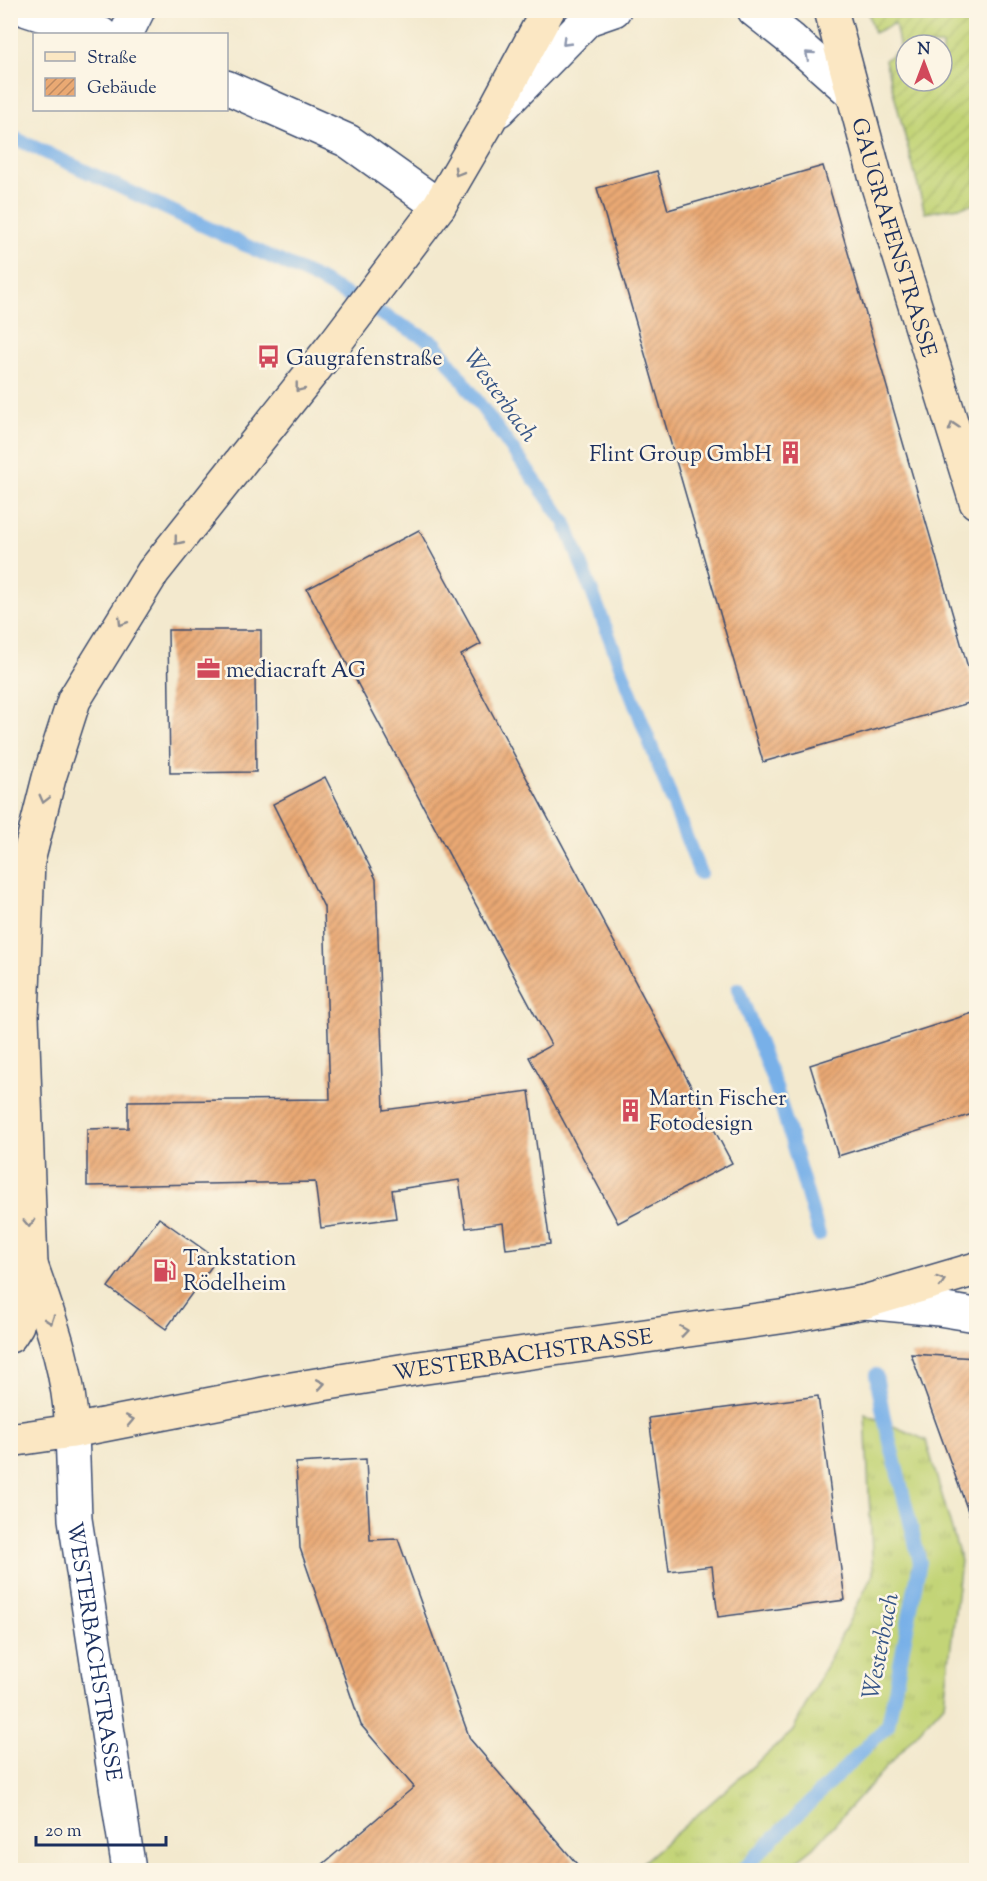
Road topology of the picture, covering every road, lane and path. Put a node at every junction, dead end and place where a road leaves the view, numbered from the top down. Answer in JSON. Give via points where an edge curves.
{"nodes":[{"id":1,"x":27,"y":10,"type":"edge"},
{"id":2,"x":138,"y":10,"type":"edge"},
{"id":3,"x":548,"y":10,"type":"edge"},
{"id":4,"x":614,"y":10,"type":"edge"},
{"id":5,"x":754,"y":10,"type":"edge"},
{"id":6,"x":831,"y":10,"type":"edge"},
{"id":7,"x":98,"y":33,"type":"edge"},
{"id":8,"x":126,"y":33,"type":"edge"},
{"id":9,"x":228,"y":88,"type":"edge"},
{"id":10,"x":853,"y":94,"type":"junction"},
{"id":11,"x":488,"y":122,"type":"junction"},
{"id":12,"x":439,"y":206,"type":"junction"},
{"id":13,"x":976,"y":502,"type":"edge"},
{"id":14,"x":31,"y":1265,"type":"junction"},
{"id":15,"x":976,"y":1269,"type":"edge"},
{"id":16,"x":864,"y":1302,"type":"junction"},
{"id":17,"x":976,"y":1315,"type":"edge"},
{"id":18,"x":10,"y":1336,"type":"edge"},
{"id":19,"x":72,"y":1431,"type":"junction"},
{"id":20,"x":10,"y":1440,"type":"edge"},
{"id":21,"x":129,"y":1870,"type":"edge"}],
"edges":[{"from":1,"to":7,"type":"street"},
{"from":2,"to":8,"type":"street"},
{"from":3,"to":11,"type":"main road"},
{"from":4,"to":11,"type":"street","one_way":true,"via":[[588,19]]},
{"from":10,"to":5,"type":"street","name":"GAUGRAFENSTRASSE","one_way":true},
{"from":6,"to":10,"type":"main road"},
{"from":9,"to":12,"type":"street","via":[[348,141]]},
{"from":13,"to":10,"type":"main road","name":"GAUGRAFENSTRASSE","one_way":true},
{"from":11,"to":12,"type":"main road","one_way":true},
{"from":12,"to":14,"type":"main road","one_way":true,"via":[[153,572],[74,700],[28,861],[22,1016]]},
{"from":14,"to":18,"type":"main road","via":[[17,1325]]},
{"from":14,"to":19,"type":"main road","one_way":true,"via":[[63,1360]]},
{"from":16,"to":15,"type":"main road","one_way":true},
{"from":16,"to":17,"type":"street","name":"WESTERBACHSTRASSE"},
{"from":19,"to":16,"type":"main road","name":"WESTERBACHSTRASSE","one_way":true,"via":[[418,1368]]},
{"from":19,"to":20,"type":"main road","name":"WESTERBACHSTRASSE"},
{"from":19,"to":21,"type":"street","name":"WESTERBACHSTRASSE","via":[[75,1519]]}]}
